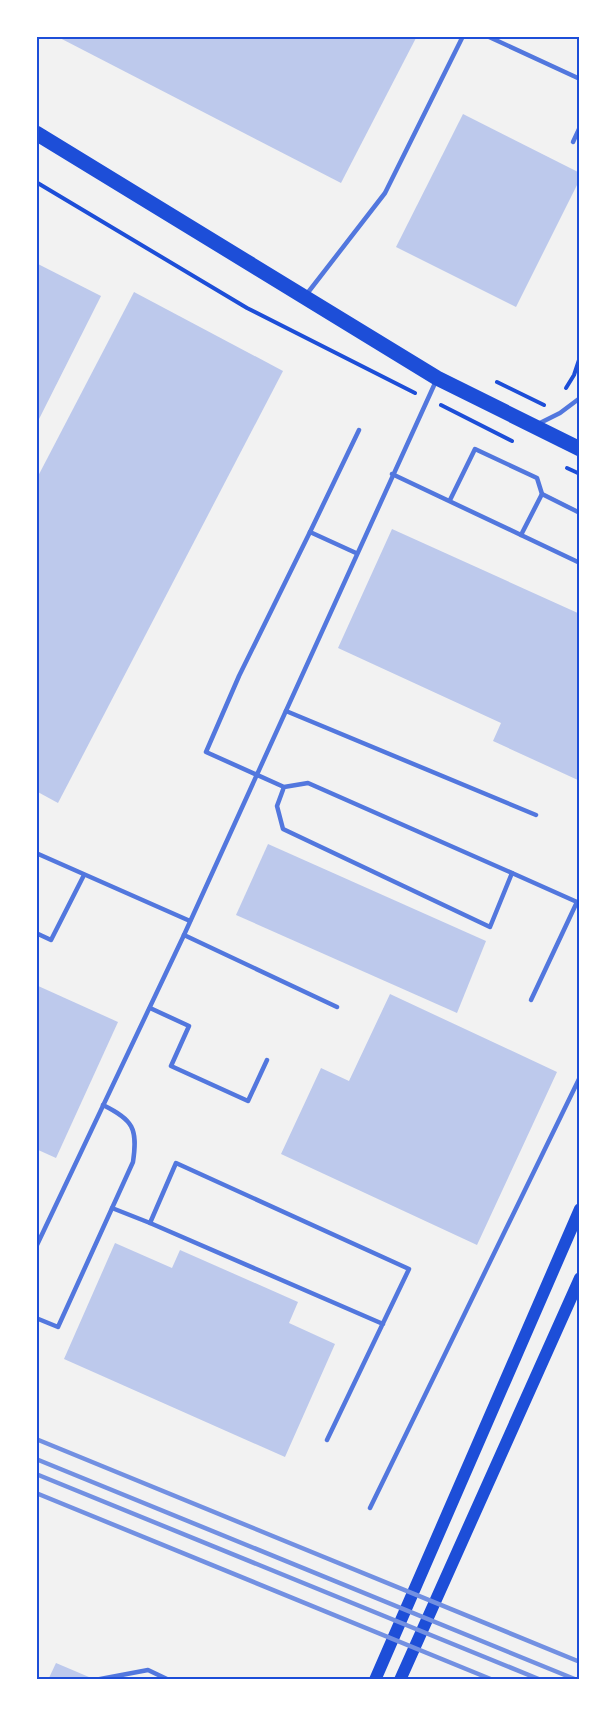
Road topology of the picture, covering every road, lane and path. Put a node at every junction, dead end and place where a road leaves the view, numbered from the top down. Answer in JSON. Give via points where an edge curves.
{"nodes":[{"id":1,"x":463,"y":36,"type":"edge"},
{"id":2,"x":487,"y":36,"type":"edge"},
{"id":3,"x":580,"y":79,"type":"edge"},
{"id":4,"x":580,"y":127,"type":"edge"},
{"id":5,"x":36,"y":133,"type":"edge"},
{"id":6,"x":573,"y":142,"type":"dead end"},
{"id":7,"x":36,"y":182,"type":"edge"},
{"id":8,"x":304,"y":297,"type":"junction"},
{"id":9,"x":580,"y":357,"type":"edge"},
{"id":10,"x":437,"y":378,"type":"junction"},
{"id":11,"x":405,"y":387,"type":"dead end"},
{"id":12,"x":563,"y":393,"type":"dead end"},
{"id":13,"x":580,"y":398,"type":"edge"},
{"id":14,"x":533,"y":426,"type":"junction"},
{"id":15,"x":359,"y":430,"type":"dead end"},
{"id":16,"x":580,"y":449,"type":"edge"},
{"id":17,"x":392,"y":474,"type":"junction"},
{"id":18,"x":542,"y":494,"type":"junction"},
{"id":19,"x":450,"y":500,"type":"junction"},
{"id":20,"x":580,"y":513,"type":"edge"},
{"id":21,"x":310,"y":532,"type":"junction"},
{"id":22,"x":521,"y":535,"type":"junction"},
{"id":23,"x":356,"y":553,"type":"junction"},
{"id":24,"x":580,"y":563,"type":"edge"},
{"id":25,"x":285,"y":711,"type":"junction"},
{"id":26,"x":256,"y":775,"type":"junction"},
{"id":27,"x":284,"y":787,"type":"junction"},
{"id":28,"x":536,"y":815,"type":"dead end"},
{"id":29,"x":36,"y":853,"type":"edge"},
{"id":30,"x":512,"y":873,"type":"junction"},
{"id":31,"x":84,"y":875,"type":"junction"},
{"id":32,"x":190,"y":921,"type":"junction"},
{"id":33,"x":36,"y":933,"type":"edge"},
{"id":34,"x":184,"y":935,"type":"junction"},
{"id":35,"x":531,"y":1000,"type":"dead end"},
{"id":36,"x":337,"y":1007,"type":"dead end"},
{"id":37,"x":150,"y":1008,"type":"junction"},
{"id":38,"x":267,"y":1060,"type":"dead end"},
{"id":39,"x":580,"y":1077,"type":"edge"},
{"id":40,"x":103,"y":1104,"type":"junction"},
{"id":41,"x":112,"y":1208,"type":"junction"},
{"id":42,"x":580,"y":1209,"type":"edge"},
{"id":43,"x":150,"y":1223,"type":"junction"},
{"id":44,"x":36,"y":1247,"type":"edge"},
{"id":45,"x":580,"y":1278,"type":"edge"},
{"id":46,"x":36,"y":1318,"type":"edge"},
{"id":47,"x":383,"y":1324,"type":"junction"},
{"id":48,"x":327,"y":1440,"type":"dead end"},
{"id":49,"x":370,"y":1508,"type":"dead end"},
{"id":50,"x":95,"y":1680,"type":"edge"},
{"id":51,"x":169,"y":1680,"type":"edge"},
{"id":52,"x":375,"y":1680,"type":"edge"},
{"id":53,"x":400,"y":1680,"type":"edge"}],
"edges":[{"from":1,"to":8,"type":"lane","via":[[385,193]]},
{"from":2,"to":3,"type":"lane"},
{"from":4,"to":6,"type":"lane"},
{"from":5,"to":8,"type":"main road"},
{"from":7,"to":11,"type":"path","via":[[247,308]]},
{"from":8,"to":10,"type":"main road"},
{"from":9,"to":12,"type":"path"},
{"from":10,"to":14,"type":"main road"},
{"from":10,"to":17,"type":"lane"},
{"from":13,"to":14,"type":"lane","via":[[560,414]]},
{"from":14,"to":16,"type":"main road"},
{"from":15,"to":21,"type":"lane"},
{"from":17,"to":19,"type":"lane"},
{"from":17,"to":23,"type":"lane"},
{"from":18,"to":19,"type":"lane","via":[[537,477],[475,449]]},
{"from":18,"to":20,"type":"lane"},
{"from":18,"to":22,"type":"lane"},
{"from":19,"to":22,"type":"lane"},
{"from":21,"to":23,"type":"lane"},
{"from":21,"to":26,"type":"lane","via":[[206,752]]},
{"from":22,"to":24,"type":"lane"},
{"from":23,"to":25,"type":"lane"},
{"from":25,"to":26,"type":"lane"},
{"from":25,"to":28,"type":"lane"},
{"from":26,"to":27,"type":"lane"},
{"from":26,"to":32,"type":"lane"},
{"from":27,"to":30,"type":"lane","via":[[308,783]]},
{"from":27,"to":30,"type":"lane","via":[[277,806],[283,829],[490,927]]},
{"from":29,"to":31,"type":"lane"},
{"from":30,"to":35,"type":"lane","via":[[577,902]]},
{"from":31,"to":32,"type":"lane"},
{"from":31,"to":33,"type":"lane","via":[[51,940]]},
{"from":32,"to":34,"type":"lane"},
{"from":34,"to":36,"type":"lane"},
{"from":34,"to":37,"type":"lane"},
{"from":37,"to":38,"type":"lane","via":[[189,1026],[171,1066],[248,1101]]},
{"from":37,"to":40,"type":"lane"},
{"from":39,"to":49,"type":"lane"},
{"from":40,"to":41,"type":"lane","via":[[131,1123],[136,1142],[133,1162]]},
{"from":40,"to":44,"type":"lane"},
{"from":41,"to":43,"type":"lane"},
{"from":41,"to":46,"type":"lane","via":[[58,1327]]},
{"from":42,"to":52,"type":"main road"},
{"from":43,"to":47,"type":"lane"},
{"from":43,"to":47,"type":"lane","via":[[176,1163],[409,1269]]},
{"from":45,"to":53,"type":"main road"},
{"from":47,"to":48,"type":"lane"},
{"from":50,"to":51,"type":"lane","via":[[148,1670]]}]}
